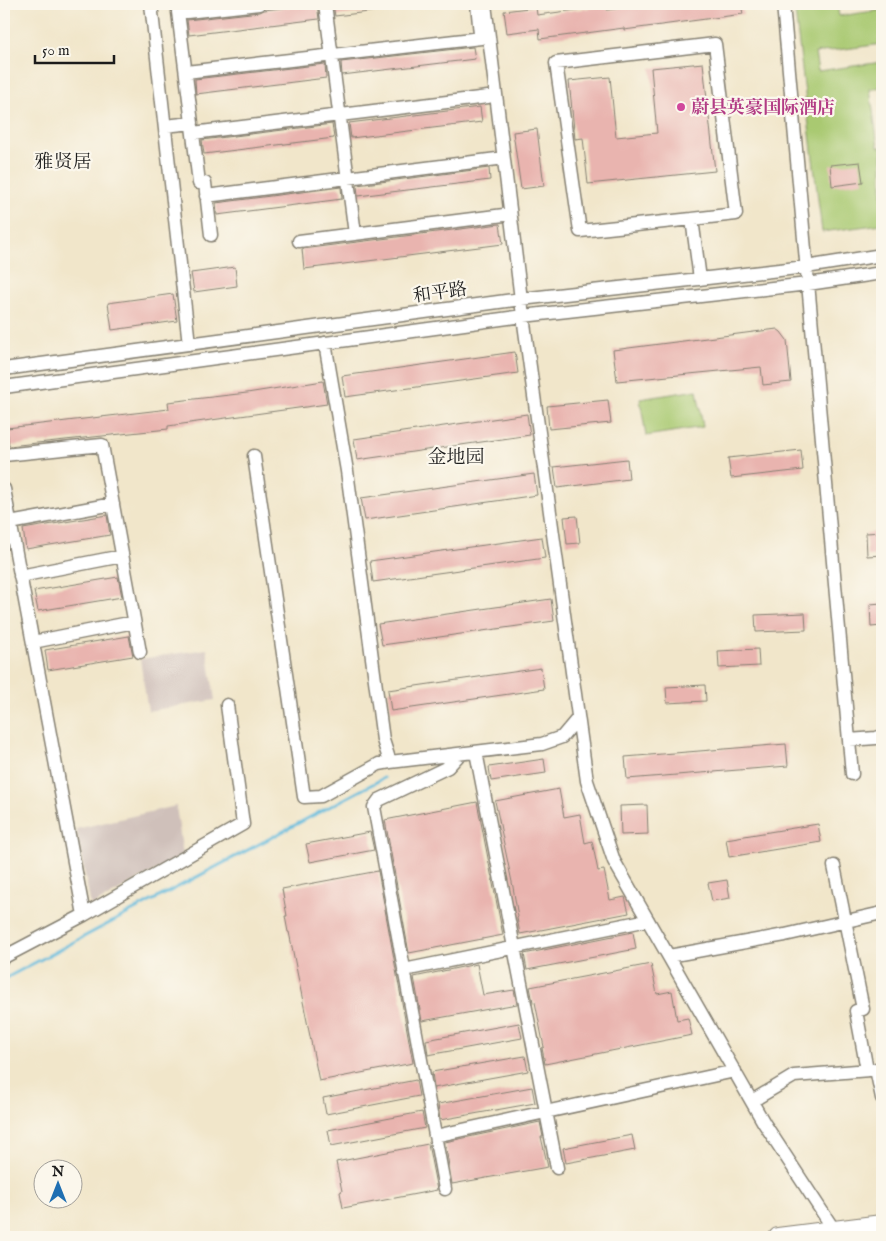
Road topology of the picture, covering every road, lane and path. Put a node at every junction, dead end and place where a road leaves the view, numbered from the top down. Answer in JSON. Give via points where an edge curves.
{"nodes":[{"id":1,"x":151,"y":4,"type":"edge"},
{"id":2,"x":259,"y":4,"type":"edge"},
{"id":3,"x":325,"y":4,"type":"edge"},
{"id":4,"x":477,"y":4,"type":"edge"},
{"id":5,"x":486,"y":4,"type":"edge"},
{"id":6,"x":783,"y":4,"type":"edge"},
{"id":7,"x":187,"y":8,"type":"edge"},
{"id":8,"x":481,"y":38,"type":"junction"},
{"id":9,"x":332,"y":55,"type":"junction"},
{"id":10,"x":186,"y":72,"type":"junction"},
{"id":11,"x":488,"y":97,"type":"junction"},
{"id":12,"x":340,"y":115,"type":"junction"},
{"id":13,"x":164,"y":126,"type":"junction"},
{"id":14,"x":193,"y":128,"type":"junction"},
{"id":15,"x":497,"y":159,"type":"junction"},
{"id":16,"x":348,"y":178,"type":"junction"},
{"id":17,"x":206,"y":196,"type":"junction"},
{"id":18,"x":504,"y":215,"type":"junction"},
{"id":19,"x":692,"y":219,"type":"junction"},
{"id":20,"x":355,"y":234,"type":"junction"},
{"id":21,"x":211,"y":235,"type":"dead end"},
{"id":22,"x":299,"y":242,"type":"dead end"},
{"id":23,"x":508,"y":247,"type":"dead end"},
{"id":24,"x":882,"y":255,"type":"edge"},
{"id":25,"x":806,"y":266,"type":"junction"},
{"id":26,"x":882,"y":273,"type":"edge"},
{"id":27,"x":700,"y":278,"type":"junction"},
{"id":28,"x":808,"y":284,"type":"junction"},
{"id":29,"x":521,"y":299,"type":"junction"},
{"id":30,"x":523,"y":316,"type":"junction"},
{"id":31,"x":325,"y":343,"type":"junction"},
{"id":32,"x":189,"y":344,"type":"junction"},
{"id":33,"x":4,"y":369,"type":"edge"},
{"id":34,"x":4,"y":387,"type":"edge"},
{"id":35,"x":4,"y":456,"type":"edge"},
{"id":36,"x":254,"y":456,"type":"dead end"},
{"id":37,"x":4,"y":489,"type":"edge"},
{"id":38,"x":113,"y":504,"type":"junction"},
{"id":39,"x":10,"y":523,"type":"junction"},
{"id":40,"x":122,"y":556,"type":"junction"},
{"id":41,"x":20,"y":576,"type":"junction"},
{"id":42,"x":134,"y":622,"type":"junction"},
{"id":43,"x":33,"y":642,"type":"junction"},
{"id":44,"x":140,"y":652,"type":"dead end"},
{"id":45,"x":227,"y":705,"type":"dead end"},
{"id":46,"x":578,"y":718,"type":"junction"},
{"id":47,"x":879,"y":737,"type":"edge"},
{"id":48,"x":848,"y":740,"type":"junction"},
{"id":49,"x":476,"y":752,"type":"junction"},
{"id":50,"x":460,"y":754,"type":"junction"},
{"id":51,"x":390,"y":762,"type":"junction"},
{"id":52,"x":852,"y":774,"type":"dead end"},
{"id":53,"x":834,"y":866,"type":"dead end"},
{"id":54,"x":882,"y":913,"type":"edge"},
{"id":55,"x":84,"y":915,"type":"junction"},
{"id":56,"x":648,"y":920,"type":"junction"},
{"id":57,"x":845,"y":921,"type":"junction"},
{"id":58,"x":514,"y":948,"type":"junction"},
{"id":59,"x":4,"y":956,"type":"edge"},
{"id":60,"x":669,"y":956,"type":"junction"},
{"id":61,"x":404,"y":970,"type":"junction"},
{"id":62,"x":875,"y":1069,"type":"edge"},
{"id":63,"x":734,"y":1071,"type":"junction"},
{"id":64,"x":882,"y":1098,"type":"edge"},
{"id":65,"x":752,"y":1101,"type":"junction"},
{"id":66,"x":546,"y":1112,"type":"junction"},
{"id":67,"x":435,"y":1136,"type":"junction"},
{"id":68,"x":558,"y":1168,"type":"dead end"},
{"id":69,"x":445,"y":1189,"type":"dead end"},
{"id":70,"x":882,"y":1224,"type":"edge"},
{"id":71,"x":836,"y":1234,"type":"edge"},
{"id":72,"x":778,"y":1237,"type":"edge"}],
"edges":[{"from":1,"to":13,"type":"street"},
{"from":2,"to":7,"type":"street"},
{"from":3,"to":9,"type":"street"},
{"from":4,"to":8,"type":"street"},
{"from":5,"to":29,"type":"street"},
{"from":6,"to":25,"type":"street"},
{"from":7,"to":10,"type":"street","via":[[178,12]]},
{"from":8,"to":9,"type":"street"},
{"from":8,"to":11,"type":"street"},
{"from":9,"to":10,"type":"street"},
{"from":9,"to":12,"type":"street"},
{"from":10,"to":14,"type":"street"},
{"from":11,"to":12,"type":"street"},
{"from":11,"to":15,"type":"street"},
{"from":12,"to":14,"type":"street"},
{"from":12,"to":16,"type":"street"},
{"from":13,"to":14,"type":"street"},
{"from":13,"to":32,"type":"street"},
{"from":14,"to":17,"type":"street","via":[[198,183],[205,183]]},
{"from":15,"to":16,"type":"street"},
{"from":15,"to":18,"type":"street"},
{"from":16,"to":17,"type":"street"},
{"from":16,"to":20,"type":"street"},
{"from":17,"to":21,"type":"street"},
{"from":18,"to":20,"type":"street"},
{"from":18,"to":23,"type":"street"},
{"from":19,"to":19,"type":"street","via":[[580,231],[556,63],[715,44],[736,214]]},
{"from":19,"to":27,"type":"street"},
{"from":20,"to":22,"type":"street"},
{"from":24,"to":25,"type":"street","name":"和平路"},
{"from":25,"to":27,"type":"street","name":"和平路"},
{"from":25,"to":28,"type":"street"},
{"from":26,"to":28,"type":"street","name":"和平路"},
{"from":27,"to":29,"type":"street","name":"和平路"},
{"from":28,"to":30,"type":"street","name":"和平路"},
{"from":28,"to":48,"type":"street"},
{"from":29,"to":30,"type":"street"},
{"from":29,"to":32,"type":"street","name":"和平路"},
{"from":30,"to":31,"type":"street","name":"和平路"},
{"from":30,"to":46,"type":"street"},
{"from":31,"to":34,"type":"street","name":"和平路"},
{"from":31,"to":51,"type":"street","via":[[347,471],[383,740]]},
{"from":32,"to":33,"type":"street","name":"和平路"},
{"from":35,"to":38,"type":"street","via":[[102,444]]},
{"from":36,"to":51,"type":"street","via":[[304,797],[321,796],[379,764]]},
{"from":37,"to":39,"type":"street"},
{"from":38,"to":39,"type":"street"},
{"from":38,"to":40,"type":"street"},
{"from":39,"to":41,"type":"street"},
{"from":40,"to":41,"type":"street"},
{"from":40,"to":42,"type":"street"},
{"from":41,"to":43,"type":"street"},
{"from":42,"to":43,"type":"street"},
{"from":42,"to":44,"type":"street"},
{"from":43,"to":55,"type":"street"},
{"from":45,"to":55,"type":"street","via":[[242,824]]},
{"from":46,"to":49,"type":"street","via":[[562,736],[542,744]]},
{"from":46,"to":56,"type":"street","via":[[587,781],[614,861]]},
{"from":47,"to":48,"type":"street"},
{"from":48,"to":52,"type":"street"},
{"from":49,"to":50,"type":"street"},
{"from":49,"to":58,"type":"street"},
{"from":50,"to":51,"type":"street"},
{"from":50,"to":61,"type":"street","via":[[448,767],[379,800],[374,807]]},
{"from":53,"to":57,"type":"street"},
{"from":54,"to":57,"type":"street"},
{"from":55,"to":59,"type":"street"},
{"from":56,"to":58,"type":"street"},
{"from":56,"to":60,"type":"street"},
{"from":57,"to":60,"type":"street"},
{"from":57,"to":62,"type":"street","via":[[863,1009],[856,1011]]},
{"from":58,"to":61,"type":"street"},
{"from":58,"to":66,"type":"street"},
{"from":60,"to":63,"type":"street"},
{"from":61,"to":67,"type":"street"},
{"from":62,"to":64,"type":"street"},
{"from":62,"to":65,"type":"street","via":[[794,1076]]},
{"from":63,"to":65,"type":"street"},
{"from":63,"to":66,"type":"street"},
{"from":65,"to":71,"type":"street"},
{"from":66,"to":67,"type":"street"},
{"from":66,"to":68,"type":"street"},
{"from":67,"to":69,"type":"street"},
{"from":70,"to":71,"type":"highway"},
{"from":71,"to":72,"type":"highway"}]}
